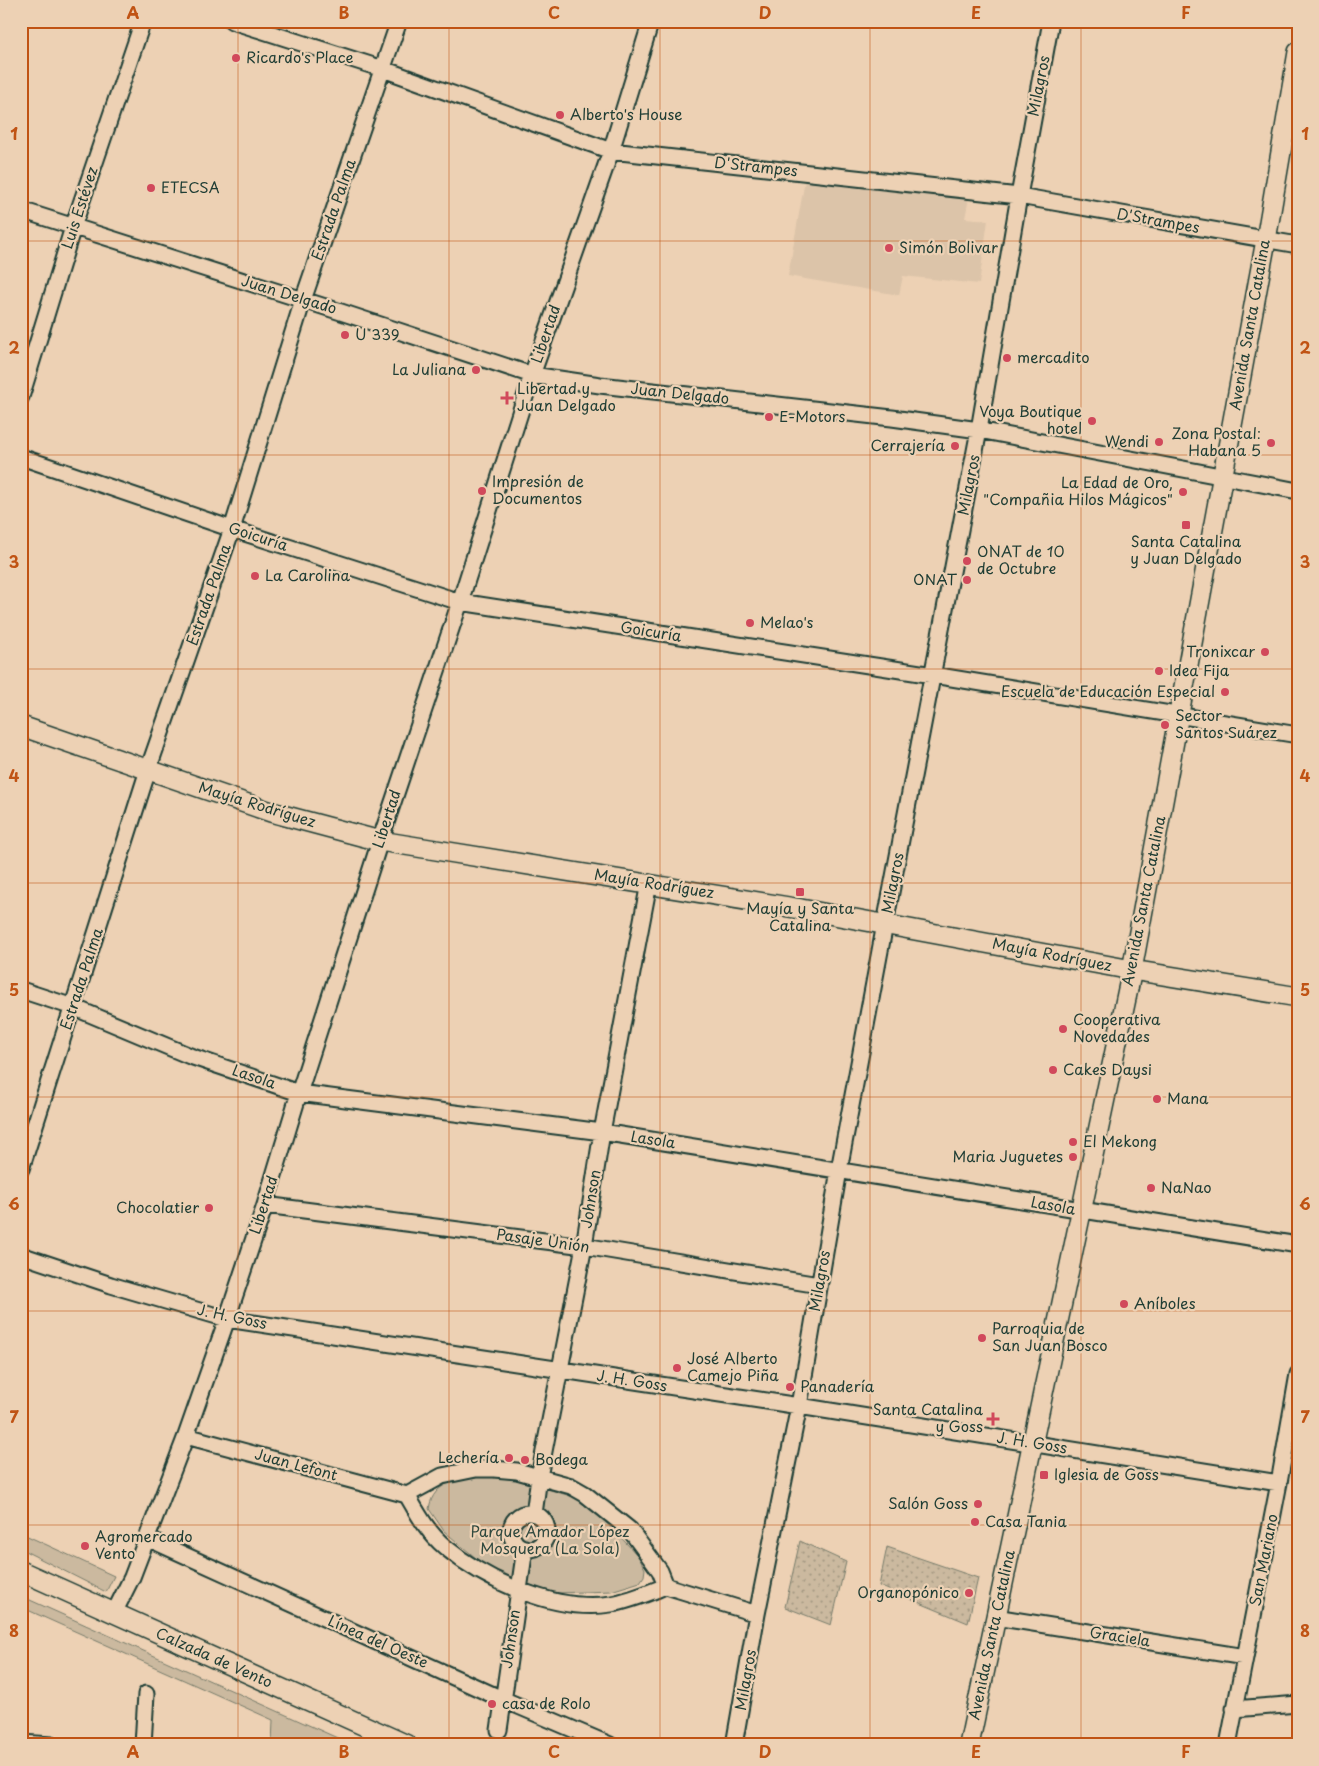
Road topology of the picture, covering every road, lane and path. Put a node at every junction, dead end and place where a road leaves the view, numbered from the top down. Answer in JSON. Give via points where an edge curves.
{"nodes":[{"id":1,"x":143,"y":21,"type":"edge"},
{"id":2,"x":232,"y":21,"type":"edge"},
{"id":3,"x":399,"y":21,"type":"edge"},
{"id":4,"x":652,"y":21,"type":"edge"},
{"id":5,"x":1051,"y":21,"type":"edge"},
{"id":6,"x":1298,"y":52,"type":"edge"},
{"id":7,"x":382,"y":69,"type":"junction"},
{"id":8,"x":610,"y":151,"type":"junction"},
{"id":9,"x":1019,"y":196,"type":"junction"},
{"id":10,"x":21,"y":210,"type":"edge"},
{"id":11,"x":73,"y":227,"type":"junction"},
{"id":12,"x":1266,"y":240,"type":"junction"},
{"id":13,"x":1298,"y":246,"type":"edge"},
{"id":14,"x":303,"y":300,"type":"junction"},
{"id":15,"x":532,"y":375,"type":"junction"},
{"id":16,"x":21,"y":397,"type":"edge"},
{"id":17,"x":979,"y":430,"type":"junction"},
{"id":18,"x":21,"y":457,"type":"edge"},
{"id":19,"x":1222,"y":477,"type":"junction"},
{"id":20,"x":1298,"y":490,"type":"edge"},
{"id":21,"x":232,"y":528,"type":"junction"},
{"id":22,"x":460,"y":602,"type":"junction"},
{"id":23,"x":933,"y":675,"type":"junction"},
{"id":24,"x":1179,"y":716,"type":"junction"},
{"id":25,"x":21,"y":726,"type":"edge"},
{"id":26,"x":1298,"y":735,"type":"edge"},
{"id":27,"x":148,"y":770,"type":"junction"},
{"id":28,"x":380,"y":841,"type":"junction"},
{"id":29,"x":649,"y":883,"type":"junction"},
{"id":30,"x":885,"y":924,"type":"junction"},
{"id":31,"x":1132,"y":970,"type":"junction"},
{"id":32,"x":21,"y":990,"type":"edge"},
{"id":33,"x":1298,"y":997,"type":"edge"},
{"id":34,"x":73,"y":1007,"type":"junction"},
{"id":35,"x":299,"y":1093,"type":"junction"},
{"id":36,"x":602,"y":1132,"type":"junction"},
{"id":37,"x":21,"y":1169,"type":"edge"},
{"id":38,"x":839,"y":1170,"type":"junction"},
{"id":39,"x":265,"y":1205,"type":"junction"},
{"id":40,"x":1081,"y":1211,"type":"junction"},
{"id":41,"x":1298,"y":1245,"type":"edge"},
{"id":42,"x":584,"y":1246,"type":"junction"},
{"id":43,"x":21,"y":1255,"type":"edge"},
{"id":44,"x":819,"y":1285,"type":"junction"},
{"id":45,"x":227,"y":1319,"type":"junction"},
{"id":46,"x":559,"y":1370,"type":"junction"},
{"id":47,"x":1298,"y":1374,"type":"edge"},
{"id":48,"x":799,"y":1406,"type":"junction"},
{"id":49,"x":186,"y":1436,"type":"junction"},
{"id":50,"x":1032,"y":1443,"type":"junction"},
{"id":51,"x":1290,"y":1459,"type":"edge"},
{"id":52,"x":538,"y":1477,"type":"junction"},
{"id":53,"x":1279,"y":1483,"type":"junction"},
{"id":54,"x":407,"y":1495,"type":"junction"},
{"id":55,"x":534,"y":1514,"type":"junction"},
{"id":56,"x":147,"y":1538,"type":"junction"},
{"id":57,"x":525,"y":1548,"type":"junction"},
{"id":58,"x":21,"y":1571,"type":"edge"},
{"id":59,"x":666,"y":1586,"type":"junction"},
{"id":60,"x":519,"y":1589,"type":"junction"},
{"id":61,"x":114,"y":1613,"type":"junction"},
{"id":62,"x":757,"y":1614,"type":"junction"},
{"id":63,"x":996,"y":1617,"type":"junction"},
{"id":64,"x":1245,"y":1657,"type":"junction"},
{"id":65,"x":146,"y":1694,"type":"dead end"},
{"id":66,"x":502,"y":1699,"type":"junction"},
{"id":67,"x":1298,"y":1704,"type":"edge"},
{"id":68,"x":1234,"y":1709,"type":"junction"},
{"id":69,"x":499,"y":1730,"type":"dead end"},
{"id":70,"x":21,"y":1743,"type":"edge"},
{"id":71,"x":52,"y":1745,"type":"edge"},
{"id":72,"x":143,"y":1745,"type":"edge"},
{"id":73,"x":407,"y":1745,"type":"edge"},
{"id":74,"x":610,"y":1745,"type":"edge"},
{"id":75,"x":734,"y":1745,"type":"edge"},
{"id":76,"x":968,"y":1745,"type":"edge"},
{"id":77,"x":1228,"y":1745,"type":"edge"}],
"edges":[{"from":1,"to":11,"type":"street","name":"Luis Estévez"},
{"from":2,"to":7,"type":"street","name":"D'Strampes"},
{"from":3,"to":7,"type":"street","name":"Estrada Palma"},
{"from":4,"to":8,"type":"street","name":"Libertad"},
{"from":5,"to":9,"type":"street","name":"Milagros"},
{"from":6,"to":12,"type":"main road","name":"Avenida Santa Catalina"},
{"from":7,"to":8,"type":"street","name":"D'Strampes"},
{"from":7,"to":14,"type":"street","name":"Estrada Palma"},
{"from":8,"to":9,"type":"street","name":"D'Strampes"},
{"from":8,"to":15,"type":"street","name":"Libertad"},
{"from":9,"to":12,"type":"street","name":"D'Strampes"},
{"from":9,"to":17,"type":"street","name":"Milagros"},
{"from":10,"to":11,"type":"street","name":"Juan Delgado"},
{"from":11,"to":14,"type":"street","name":"Juan Delgado"},
{"from":11,"to":16,"type":"street","name":"Luis Estévez"},
{"from":12,"to":13,"type":"street","name":"D'Strampes"},
{"from":12,"to":19,"type":"main road","name":"Avenida Santa Catalina"},
{"from":14,"to":15,"type":"street","name":"Juan Delgado"},
{"from":14,"to":21,"type":"street","name":"Estrada Palma"},
{"from":15,"to":17,"type":"street","name":"Juan Delgado"},
{"from":15,"to":22,"type":"street","name":"Libertad"},
{"from":17,"to":19,"type":"street","name":"Juan Delgado"},
{"from":17,"to":23,"type":"street","name":"Milagros"},
{"from":18,"to":21,"type":"street","name":"Goicuría"},
{"from":19,"to":20,"type":"street","name":"Juan Delgado"},
{"from":19,"to":24,"type":"main road","name":"Avenida Santa Catalina"},
{"from":21,"to":22,"type":"street","name":"Goicuría"},
{"from":21,"to":27,"type":"street","name":"Estrada Palma"},
{"from":22,"to":23,"type":"street","name":"Goicuría"},
{"from":22,"to":28,"type":"street","name":"Libertad"},
{"from":23,"to":24,"type":"street","name":"Goicuría"},
{"from":23,"to":30,"type":"street","name":"Milagros"},
{"from":24,"to":26,"type":"street","name":"Goicuría"},
{"from":24,"to":31,"type":"main road","name":"Avenida Santa Catalina"},
{"from":25,"to":27,"type":"main road","name":"Mayía Rodríguez"},
{"from":27,"to":28,"type":"main road","name":"Mayía Rodríguez","via":[[271,812]]},
{"from":27,"to":34,"type":"street","name":"Estrada Palma"},
{"from":28,"to":29,"type":"main road","name":"Mayía Rodríguez"},
{"from":28,"to":35,"type":"street","name":"Libertad"},
{"from":29,"to":30,"type":"main road","name":"Mayía Rodríguez"},
{"from":29,"to":36,"type":"street","name":"Johnson"},
{"from":30,"to":31,"type":"main road","name":"Mayía Rodríguez"},
{"from":30,"to":38,"type":"street","name":"Milagros"},
{"from":31,"to":33,"type":"main road","name":"Mayía Rodríguez"},
{"from":31,"to":40,"type":"main road","name":"Avenida Santa Catalina"},
{"from":32,"to":34,"type":"street","name":"Lasola"},
{"from":34,"to":35,"type":"street","name":"Lasola","via":[[190,1056]]},
{"from":34,"to":37,"type":"street","name":"Estrada Palma"},
{"from":35,"to":36,"type":"street","name":"Lasola"},
{"from":35,"to":39,"type":"street","name":"Libertad"},
{"from":36,"to":38,"type":"street","name":"Lasola"},
{"from":36,"to":42,"type":"street","name":"Johnson"},
{"from":38,"to":40,"type":"street","name":"Lasola"},
{"from":38,"to":44,"type":"street","name":"Milagros"},
{"from":39,"to":42,"type":"street","name":"Pasaje Unión"},
{"from":39,"to":45,"type":"street","name":"Libertad"},
{"from":40,"to":41,"type":"street","name":"Lasola"},
{"from":40,"to":50,"type":"main road","name":"Avenida Santa Catalina"},
{"from":42,"to":44,"type":"street","name":"Pasaje Unión"},
{"from":42,"to":46,"type":"street","name":"Johnson"},
{"from":43,"to":45,"type":"street","name":"J. H. Goss"},
{"from":44,"to":48,"type":"street","name":"Milagros"},
{"from":45,"to":46,"type":"street","name":"J. H. Goss"},
{"from":45,"to":49,"type":"street","name":"Libertad"},
{"from":46,"to":48,"type":"street","name":"J. H. Goss"},
{"from":46,"to":52,"type":"street","name":"Johnson"},
{"from":47,"to":51,"type":"street","name":"San Mariano"},
{"from":48,"to":50,"type":"street","name":"J. H. Goss"},
{"from":48,"to":62,"type":"street","name":"Milagros"},
{"from":49,"to":54,"type":"street","name":"Juan Lefont"},
{"from":49,"to":56,"type":"street","name":"Libertad"},
{"from":50,"to":53,"type":"street","name":"J. H. Goss"},
{"from":50,"to":63,"type":"main road","name":"Avenida Santa Catalina"},
{"from":51,"to":53,"type":"street","name":"San Mariano"},
{"from":52,"to":54,"type":"street","via":[[517,1471],[476,1469],[442,1476]]},
{"from":52,"to":55,"type":"street","name":"Johnson"},
{"from":52,"to":59,"type":"street","via":[[571,1486],[616,1518],[647,1552]]},
{"from":53,"to":64,"type":"street","name":"San Mariano"},
{"from":54,"to":60,"type":"street","via":[[424,1525],[444,1547],[482,1573]]},
{"from":55,"to":57,"type":"street","via":[[545,1522],[546,1533],[541,1544]]},
{"from":55,"to":57,"type":"street","via":[[520,1516],[512,1524],[515,1542]]},
{"from":56,"to":61,"type":"street","name":"Libertad"},
{"from":56,"to":66,"type":"street","name":"Línea del Oeste"},
{"from":57,"to":60,"type":"street","name":"Johnson"},
{"from":58,"to":61,"type":"main road","name":"Calzada de Vento"},
{"from":59,"to":60,"type":"street","via":[[610,1604],[560,1602]]},
{"from":59,"to":62,"type":"street"},
{"from":60,"to":66,"type":"street","name":"Johnson"},
{"from":61,"to":73,"type":"main road","name":"Calzada de Vento"},
{"from":62,"to":75,"type":"street","name":"Milagros"},
{"from":63,"to":64,"type":"street","name":"Graciela"},
{"from":63,"to":76,"type":"main road","name":"Avenida Santa Catalina"},
{"from":64,"to":68,"type":"street","name":"San Mariano"},
{"from":65,"to":72,"type":"street"},
{"from":66,"to":69,"type":"street","name":"Johnson"},
{"from":66,"to":74,"type":"street","name":"Línea del Oeste"},
{"from":67,"to":68,"type":"street"},
{"from":68,"to":77,"type":"street","name":"San Mariano"},
{"from":70,"to":71,"type":"street"}]}
